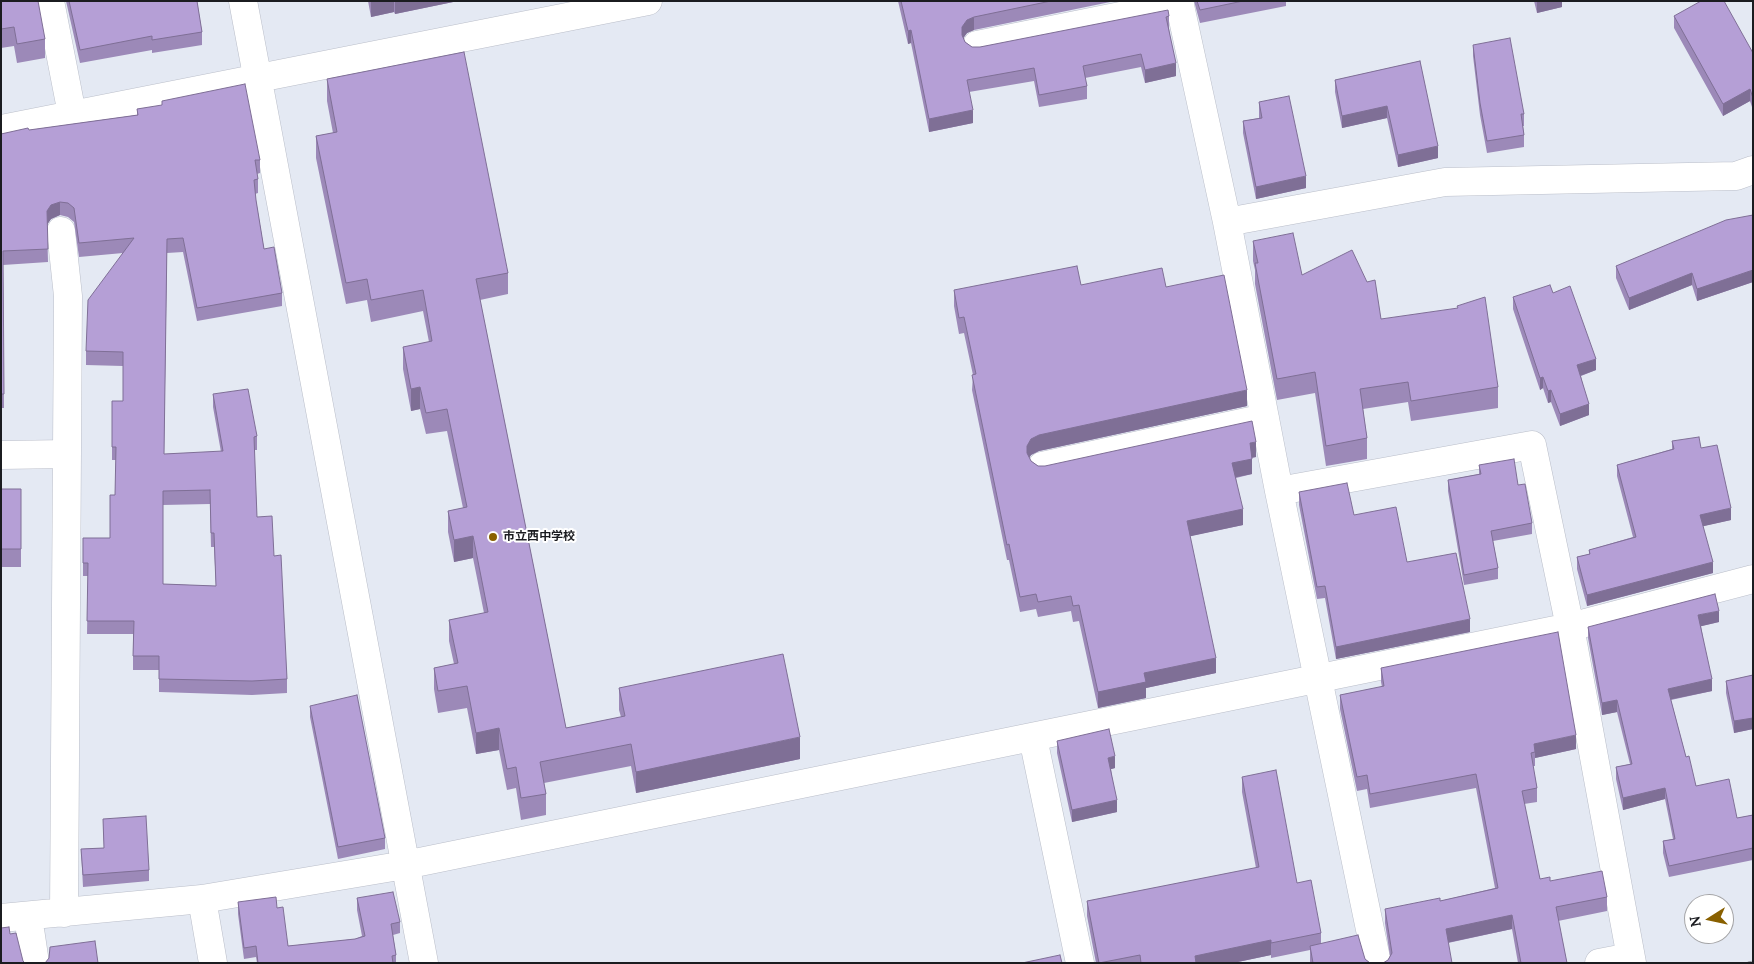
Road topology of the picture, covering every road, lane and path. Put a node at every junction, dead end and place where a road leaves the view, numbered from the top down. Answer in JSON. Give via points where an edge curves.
{"nodes":[{"id":1,"x":50,"y":1,"type":"edge"},
{"id":2,"x":243,"y":1,"type":"edge"},
{"id":3,"x":648,"y":1,"type":"edge"},
{"id":4,"x":1180,"y":2,"type":"edge"},
{"id":5,"x":977,"y":45,"type":"edge"},
{"id":6,"x":258,"y":79,"type":"junction"},
{"id":7,"x":72,"y":114,"type":"junction"},
{"id":8,"x":1,"y":129,"type":"edge"},
{"id":9,"x":1753,"y":170,"type":"edge"},
{"id":10,"x":1227,"y":222,"type":"junction"},
{"id":11,"x":61,"y":231,"type":"dead end"},
{"id":12,"x":1265,"y":418,"type":"junction"},
{"id":13,"x":67,"y":454,"type":"junction"},
{"id":14,"x":1,"y":456,"type":"edge"},
{"id":15,"x":1042,"y":466,"type":"edge"},
{"id":16,"x":1279,"y":491,"type":"junction"},
{"id":17,"x":1753,"y":579,"type":"edge"},
{"id":18,"x":1570,"y":628,"type":"junction"},
{"id":19,"x":1318,"y":678,"type":"junction"},
{"id":20,"x":1033,"y":738,"type":"junction"},
{"id":21,"x":406,"y":865,"type":"junction"},
{"id":22,"x":202,"y":899,"type":"junction"},
{"id":23,"x":64,"y":913,"type":"junction"},
{"id":24,"x":28,"y":916,"type":"junction"},
{"id":25,"x":1,"y":918,"type":"edge"},
{"id":26,"x":1631,"y":960,"type":"edge"},
{"id":27,"x":1753,"y":962,"type":"edge"},
{"id":28,"x":35,"y":963,"type":"edge"},
{"id":29,"x":213,"y":963,"type":"edge"},
{"id":30,"x":424,"y":963,"type":"edge"},
{"id":31,"x":1080,"y":963,"type":"edge"},
{"id":32,"x":1377,"y":963,"type":"edge"},
{"id":33,"x":1600,"y":963,"type":"edge"},
{"id":34,"x":1748,"y":963,"type":"edge"}],
"edges":[{"from":1,"to":7,"type":"street"},
{"from":2,"to":6,"type":"street"},
{"from":3,"to":6,"type":"street"},
{"from":4,"to":5,"type":"street"},
{"from":4,"to":10,"type":"street"},
{"from":6,"to":7,"type":"street"},
{"from":6,"to":21,"type":"street"},
{"from":7,"to":8,"type":"street"},
{"from":9,"to":10,"type":"street","via":[[1736,176],[1445,182]]},
{"from":10,"to":12,"type":"street"},
{"from":11,"to":13,"type":"street","via":[[68,296]]},
{"from":12,"to":15,"type":"street"},
{"from":12,"to":16,"type":"street"},
{"from":13,"to":14,"type":"street"},
{"from":13,"to":23,"type":"street"},
{"from":16,"to":18,"type":"street","via":[[1532,445]]},
{"from":16,"to":19,"type":"street"},
{"from":17,"to":18,"type":"street"},
{"from":18,"to":19,"type":"street"},
{"from":18,"to":26,"type":"street"},
{"from":19,"to":20,"type":"street"},
{"from":19,"to":32,"type":"street"},
{"from":20,"to":21,"type":"street"},
{"from":20,"to":31,"type":"street"},
{"from":21,"to":22,"type":"street"},
{"from":21,"to":30,"type":"street"},
{"from":22,"to":23,"type":"street"},
{"from":22,"to":29,"type":"street"},
{"from":23,"to":24,"type":"street"},
{"from":24,"to":25,"type":"street"},
{"from":24,"to":28,"type":"street"},
{"from":26,"to":33,"type":"street"},
{"from":27,"to":34,"type":"path"}]}
